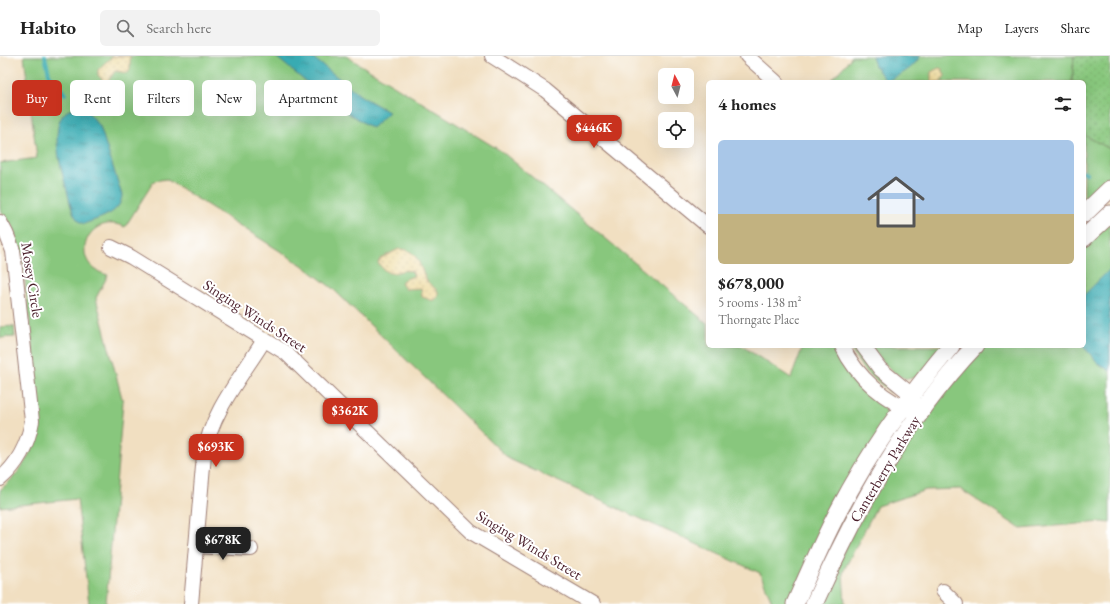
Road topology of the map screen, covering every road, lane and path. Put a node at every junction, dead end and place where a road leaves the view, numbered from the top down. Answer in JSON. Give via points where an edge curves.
{"nodes":[{"id":1,"x":492,"y":56,"type":"edge"},
{"id":2,"x":747,"y":56,"type":"edge"},
{"id":3,"x":774,"y":80,"type":"edge"},
{"id":4,"x":1110,"y":189,"type":"edge"},
{"id":5,"x":1086,"y":212,"type":"edge"},
{"id":6,"x":1110,"y":214,"type":"edge"},
{"id":7,"x":0,"y":222,"type":"edge"},
{"id":8,"x":706,"y":224,"type":"edge"},
{"id":9,"x":1086,"y":236,"type":"edge"},
{"id":10,"x":111,"y":247,"type":"dead end"},
{"id":11,"x":264,"y":340,"type":"junction"},
{"id":12,"x":843,"y":348,"type":"edge"},
{"id":13,"x":864,"y":348,"type":"edge"},
{"id":14,"x":950,"y":348,"type":"edge"},
{"id":15,"x":973,"y":348,"type":"edge"},
{"id":16,"x":911,"y":406,"type":"junction"},
{"id":17,"x":0,"y":479,"type":"edge"},
{"id":18,"x":196,"y":546,"type":"junction"},
{"id":19,"x":251,"y":549,"type":"dead end"},
{"id":20,"x":943,"y":590,"type":"dead end"},
{"id":21,"x":588,"y":603,"type":"edge"},
{"id":22,"x":191,"y":604,"type":"edge"},
{"id":23,"x":795,"y":604,"type":"edge"},
{"id":24,"x":814,"y":604,"type":"edge"},
{"id":25,"x":956,"y":604,"type":"edge"}],
"edges":[{"from":1,"to":8,"type":"street","via":[[545,90]]},
{"from":2,"to":3,"type":"street"},
{"from":4,"to":5,"type":"street"},
{"from":6,"to":9,"type":"street"},
{"from":7,"to":17,"type":"street","name":"Mosey Circle","via":[[13,251],[32,421],[20,456]]},
{"from":10,"to":11,"type":"street","name":"Singing Winds Street"},
{"from":11,"to":18,"type":"street","via":[[208,434]]},
{"from":11,"to":21,"type":"street","name":"Singing Winds Street","via":[[299,364],[471,532]]},
{"from":12,"to":16,"type":"street","via":[[868,382]]},
{"from":13,"to":16,"type":"street"},
{"from":14,"to":16,"type":"street","name":"Canterberry Parkway"},
{"from":15,"to":16,"type":"street","name":"Canterberry Parkway"},
{"from":16,"to":23,"type":"street","name":"Canterberry Parkway","via":[[874,450],[846,498]]},
{"from":16,"to":24,"type":"street","name":"Canterberry Parkway"},
{"from":18,"to":19,"type":"street"},
{"from":18,"to":22,"type":"street"},
{"from":20,"to":25,"type":"street"}]}
